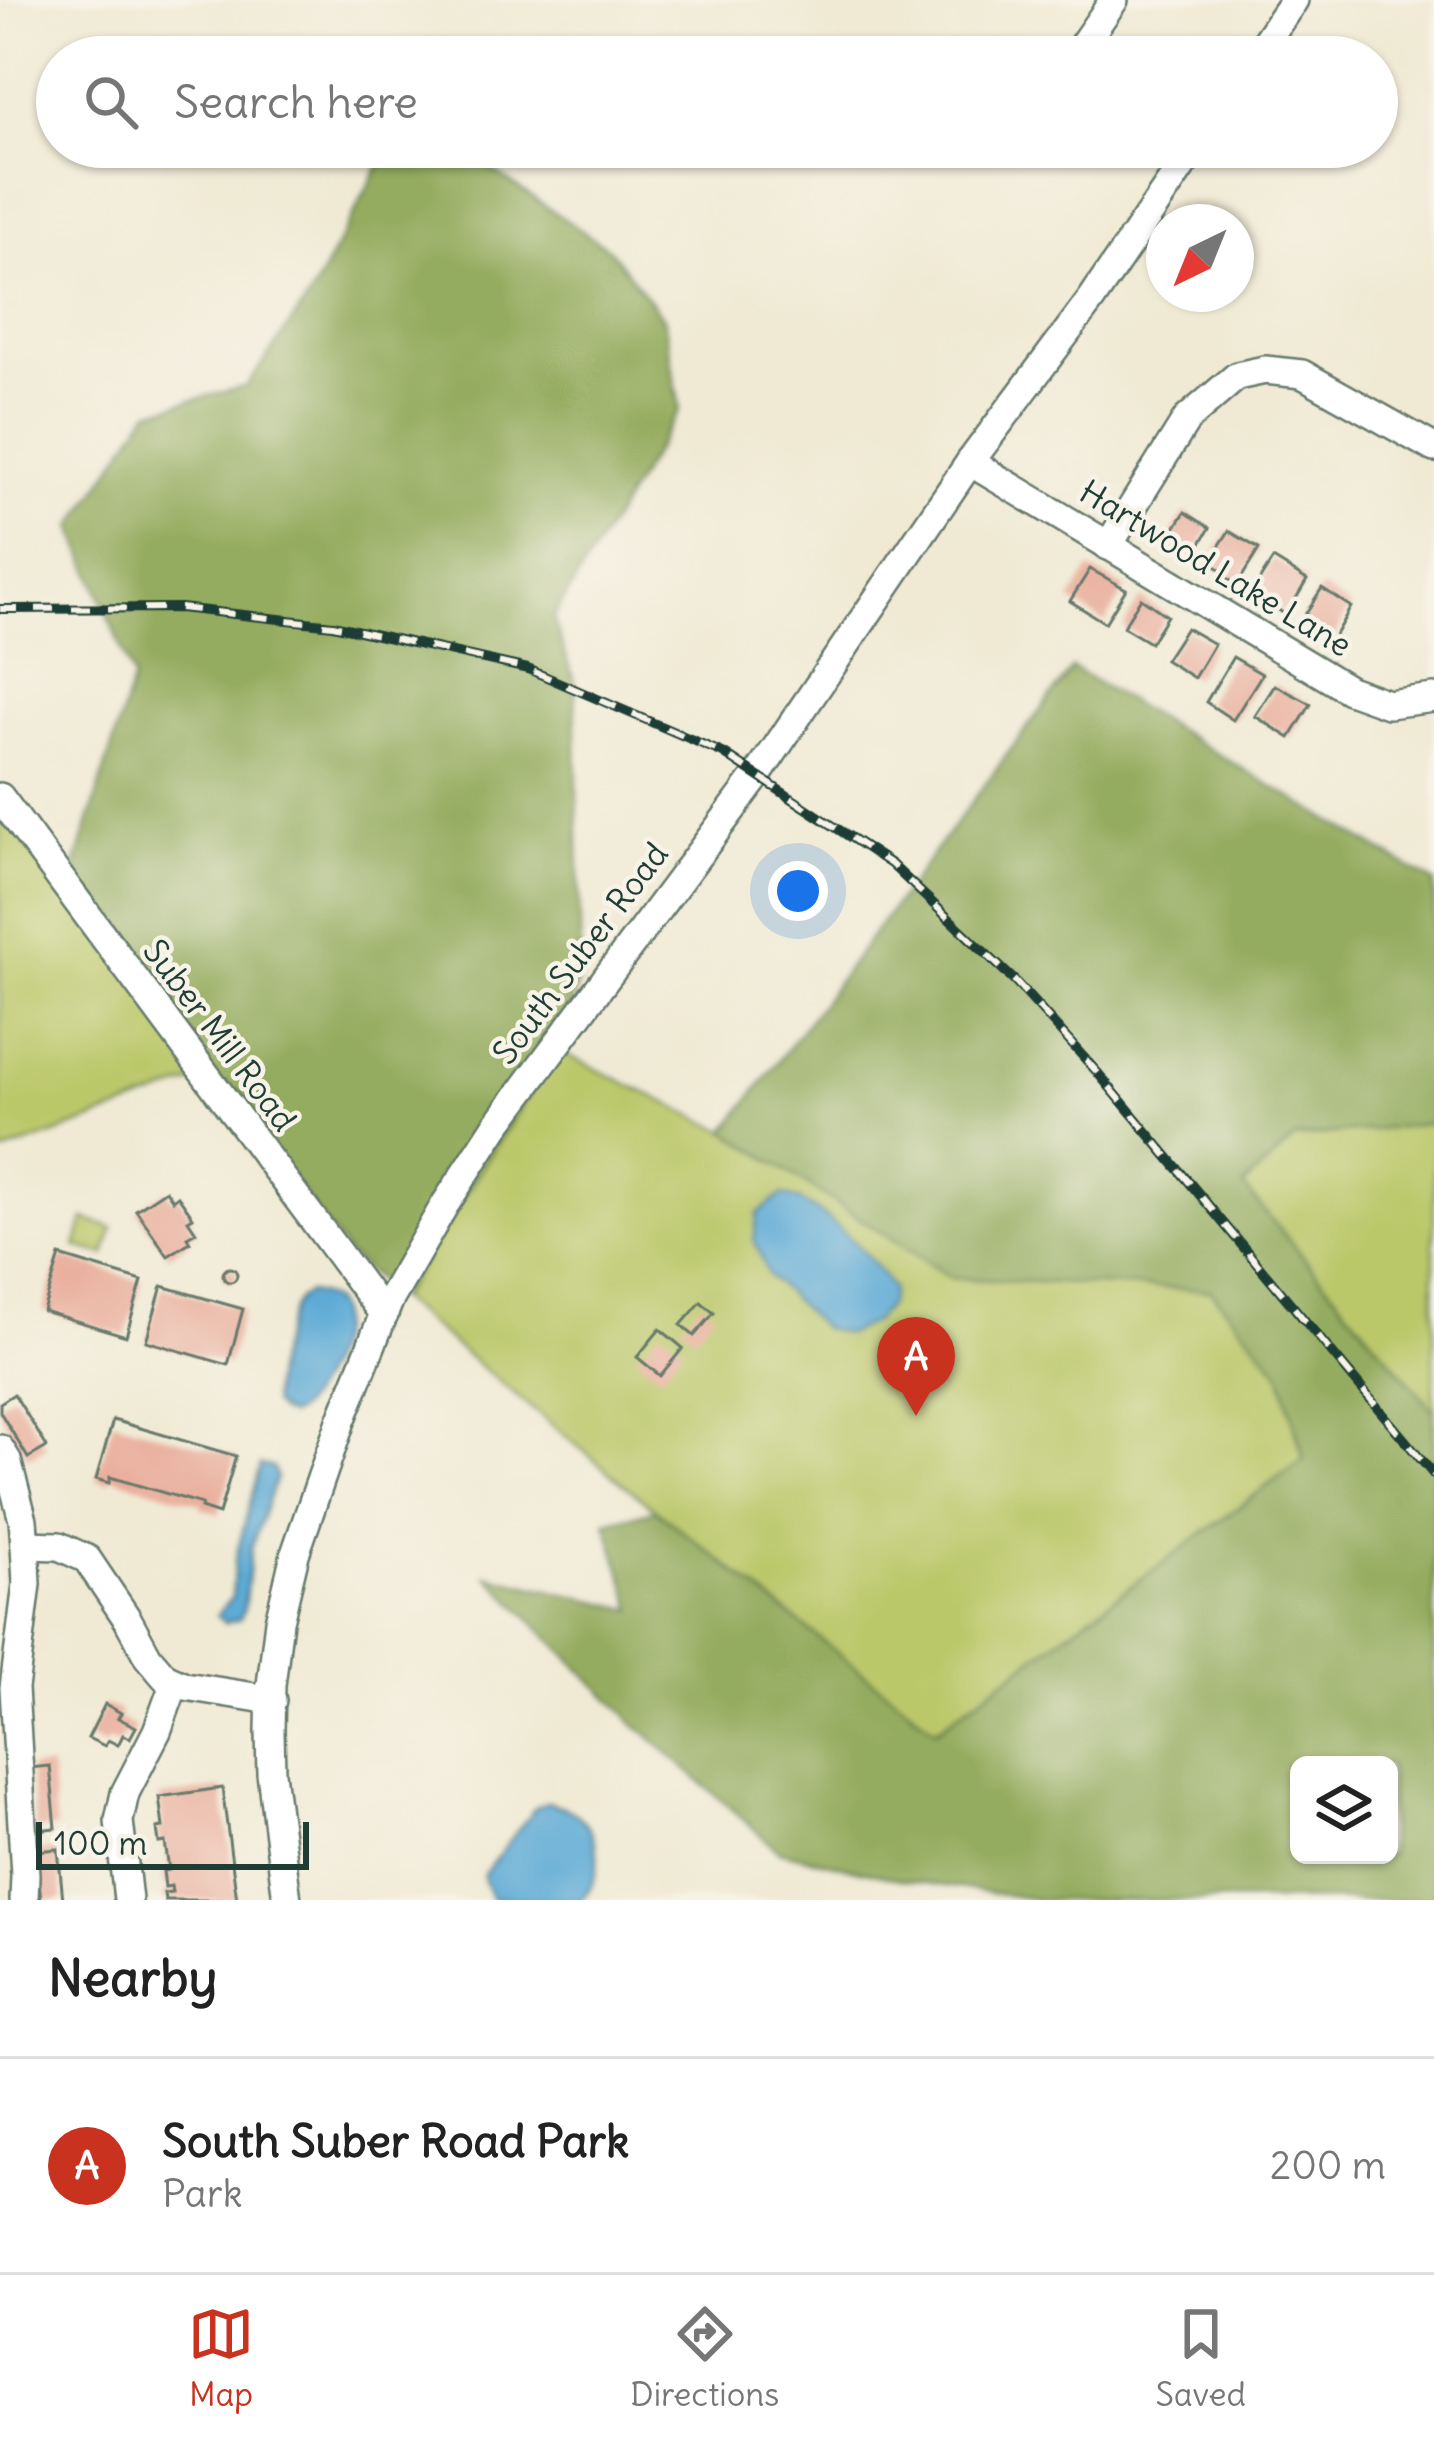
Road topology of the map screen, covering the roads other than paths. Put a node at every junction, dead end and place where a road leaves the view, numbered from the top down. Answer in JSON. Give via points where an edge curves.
{"nodes":[{"id":1,"x":1114,"y":0,"type":"edge"},
{"id":2,"x":1294,"y":0,"type":"edge"},
{"id":3,"x":1089,"y":36,"type":"edge"},
{"id":4,"x":1269,"y":36,"type":"edge"},
{"id":5,"x":1181,"y":168,"type":"edge"},
{"id":6,"x":1434,"y":448,"type":"edge"},
{"id":7,"x":970,"y":462,"type":"junction"},
{"id":8,"x":1108,"y":546,"type":"junction"},
{"id":9,"x":1434,"y":698,"type":"edge"},
{"id":10,"x":0,"y":796,"type":"edge"},
{"id":11,"x":384,"y":1315,"type":"junction"},
{"id":12,"x":0,"y":1449,"type":"edge"},
{"id":13,"x":26,"y":1545,"type":"junction"},
{"id":14,"x":9,"y":1646,"type":"edge"},
{"id":15,"x":176,"y":1682,"type":"junction"},
{"id":16,"x":272,"y":1700,"type":"junction"},
{"id":17,"x":24,"y":1900,"type":"edge"},
{"id":18,"x":128,"y":1900,"type":"edge"},
{"id":19,"x":286,"y":1900,"type":"edge"}],
"edges":[{"from":1,"to":3,"type":"street"},
{"from":2,"to":4,"type":"street"},
{"from":5,"to":7,"type":"street","name":"South Suber Road"},
{"from":6,"to":8,"type":"street","via":[[1302,374],[1238,376],[1187,419]]},
{"from":7,"to":8,"type":"street","name":"Hartwood Lake Lane"},
{"from":7,"to":11,"type":"street","name":"South Suber Road","via":[[757,776],[496,1126]]},
{"from":8,"to":9,"type":"street","name":"Hartwood Lake Lane","via":[[1348,690],[1388,704]]},
{"from":10,"to":11,"type":"street","name":"Suber Mill Road"},
{"from":11,"to":16,"type":"street","name":"South Suber Road","via":[[295,1554]]},
{"from":12,"to":13,"type":"street"},
{"from":13,"to":14,"type":"street","via":[[27,1584]]},
{"from":13,"to":15,"type":"street","via":[[59,1546],[87,1559],[148,1657]]},
{"from":14,"to":17,"type":"street"},
{"from":15,"to":16,"type":"street"},
{"from":15,"to":18,"type":"street","via":[[125,1792],[119,1821]]},
{"from":16,"to":19,"type":"street","name":"South Suber Road","via":[[271,1772]]}]}
